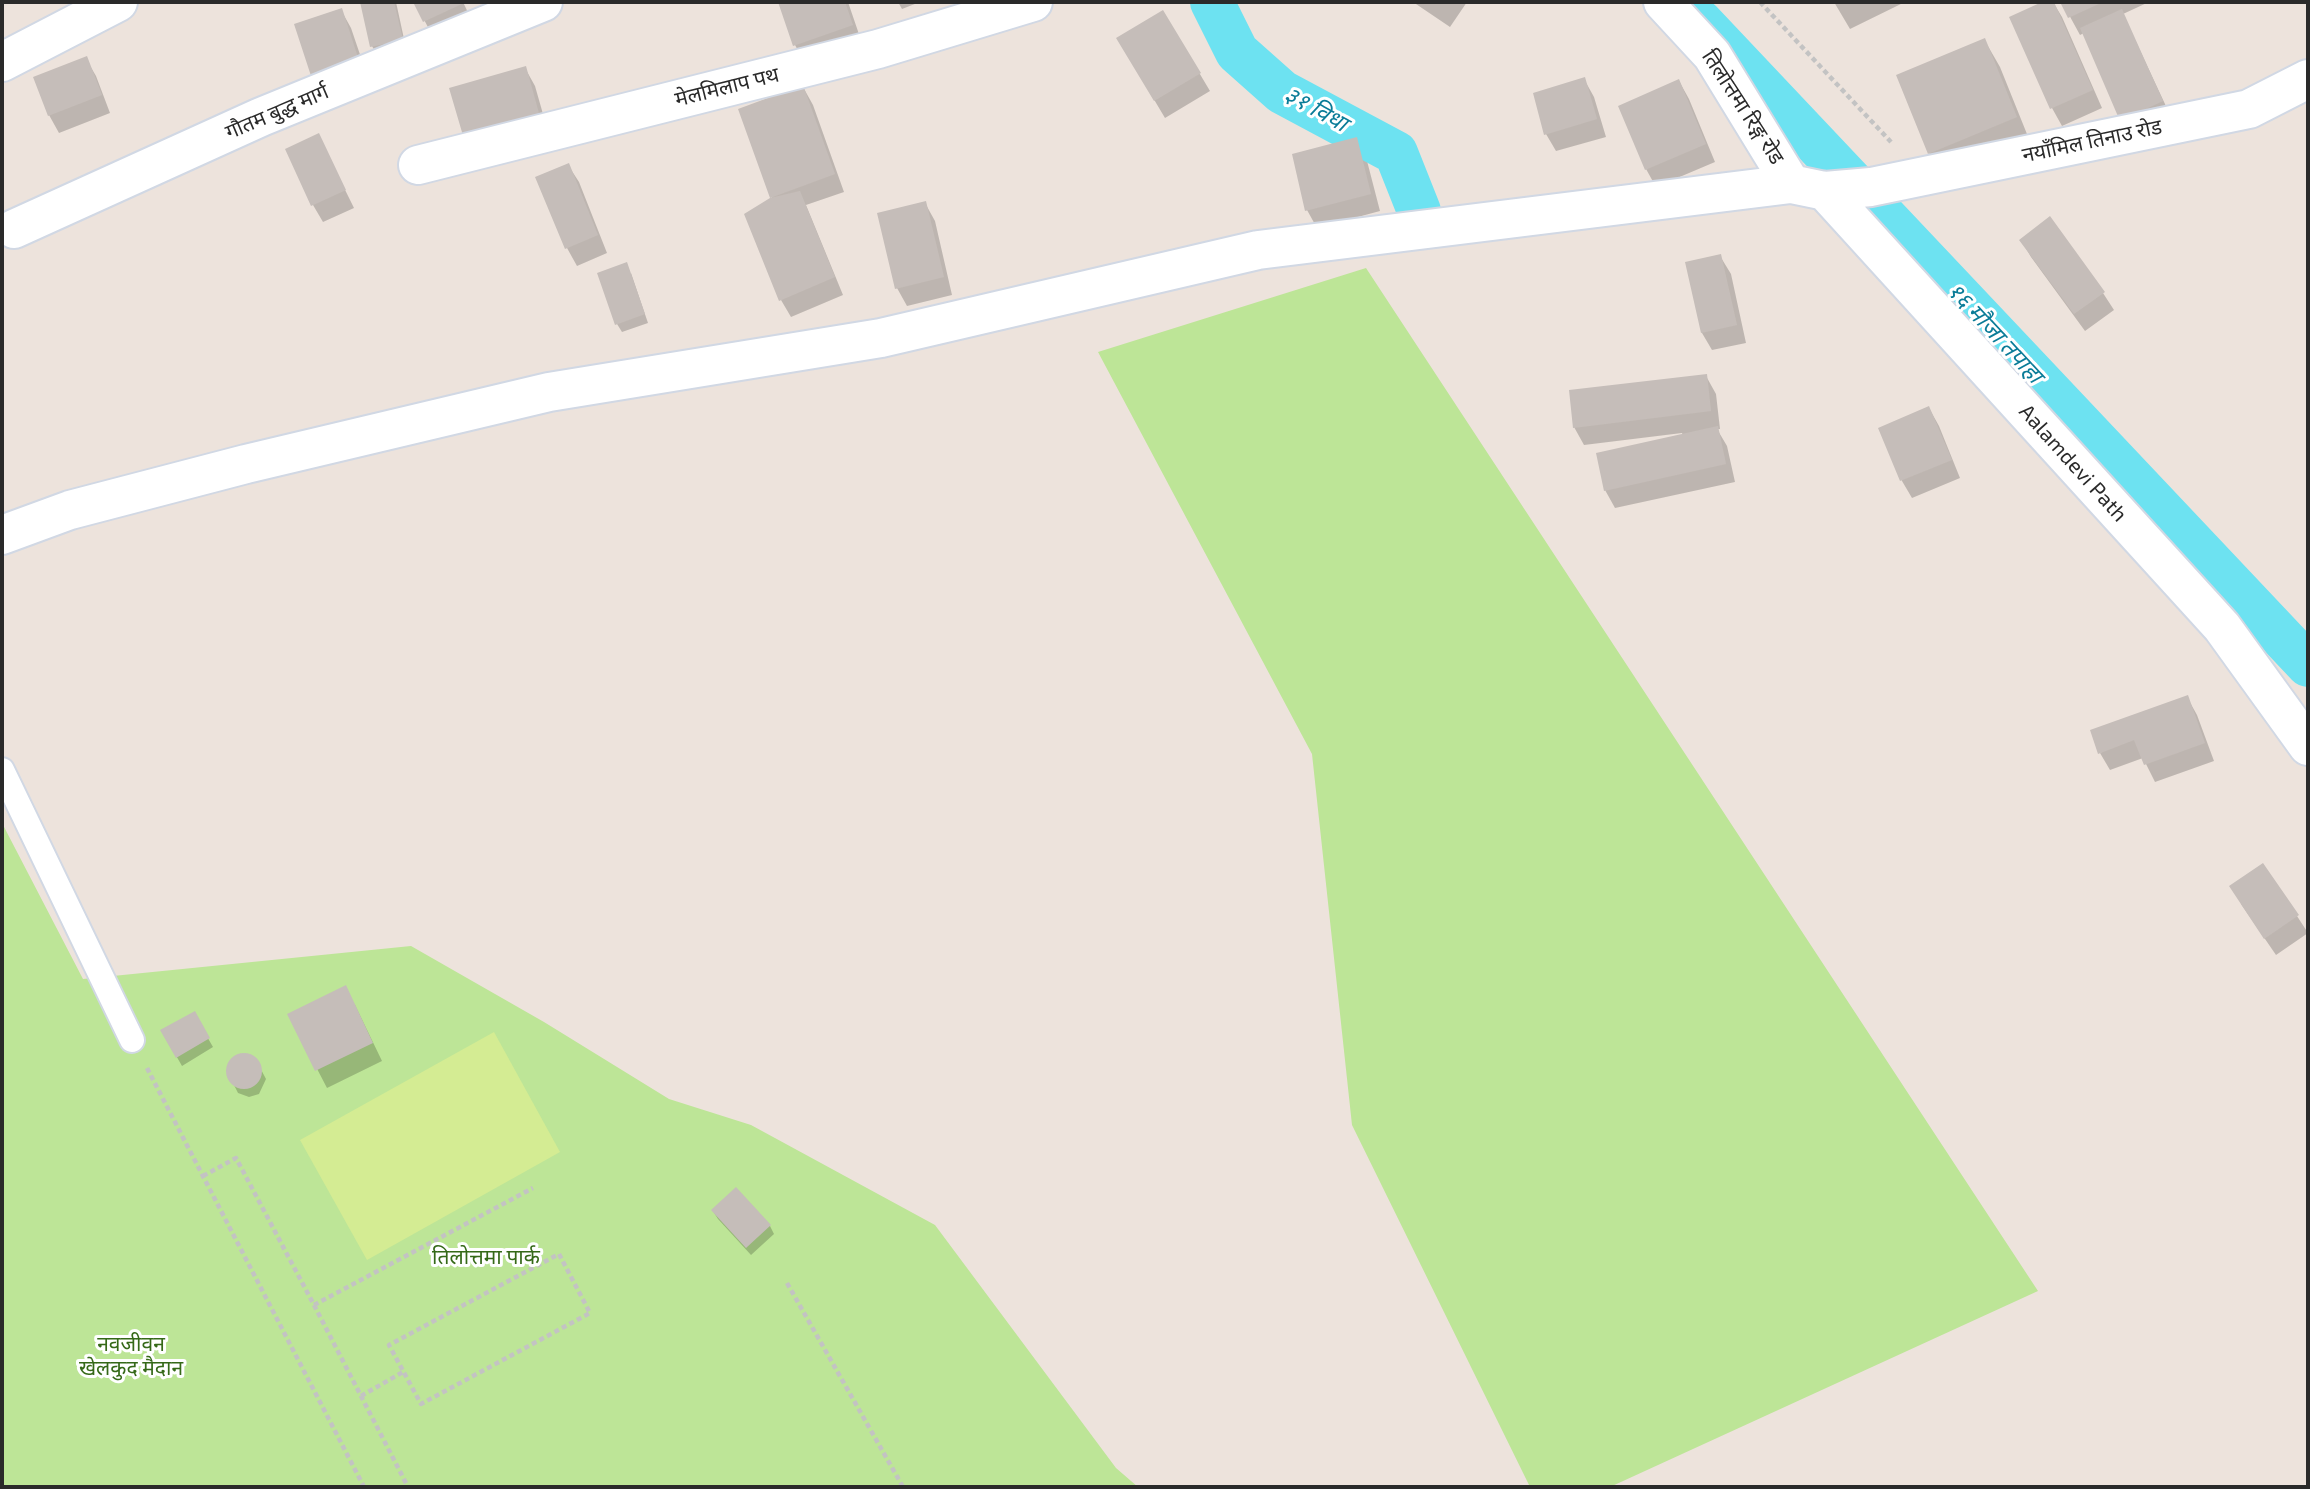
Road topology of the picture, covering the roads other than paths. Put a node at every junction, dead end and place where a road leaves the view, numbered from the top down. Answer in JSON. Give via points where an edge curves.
{"nodes":[{"id":1,"x":118,"y":2,"type":"edge"},
{"id":2,"x":543,"y":2,"type":"edge"},
{"id":3,"x":1033,"y":2,"type":"edge"},
{"id":4,"x":1663,"y":2,"type":"edge"},
{"id":5,"x":2,"y":62,"type":"edge"},
{"id":6,"x":2308,"y":79,"type":"edge"},
{"id":7,"x":418,"y":164,"type":"dead end"},
{"id":8,"x":1815,"y":188,"type":"junction"},
{"id":9,"x":14,"y":229,"type":"dead end"},
{"id":10,"x":2,"y":535,"type":"edge"},
{"id":11,"x":2308,"y":746,"type":"edge"},
{"id":12,"x":2,"y":771,"type":"edge"},
{"id":13,"x":132,"y":1040,"type":"road end"}],
"edges":[{"from":1,"to":5,"type":"street"},
{"from":2,"to":9,"type":"street","name":"गौतम बुद्ध मार्ग","via":[[261,117]]},
{"from":3,"to":7,"type":"street","name":"मेलमिलाप पथ","via":[[878,49]]},
{"from":4,"to":8,"type":"street","name":"तिलोत्तमा रिङ्ग रोड","via":[[1712,55]]},
{"from":6,"to":8,"type":"street","name":"नयाँमिल तिनाउ रोड","via":[[2249,109],[1871,187]]},
{"from":8,"to":10,"type":"street","name":"नयाँमिल तिनाउ रोड","via":[[1258,250],[881,338],[549,392],[70,510]]},
{"from":8,"to":11,"type":"street","name":"Aalamdevi Path","via":[[2222,626]]},
{"from":12,"to":13,"type":"lane"}]}
